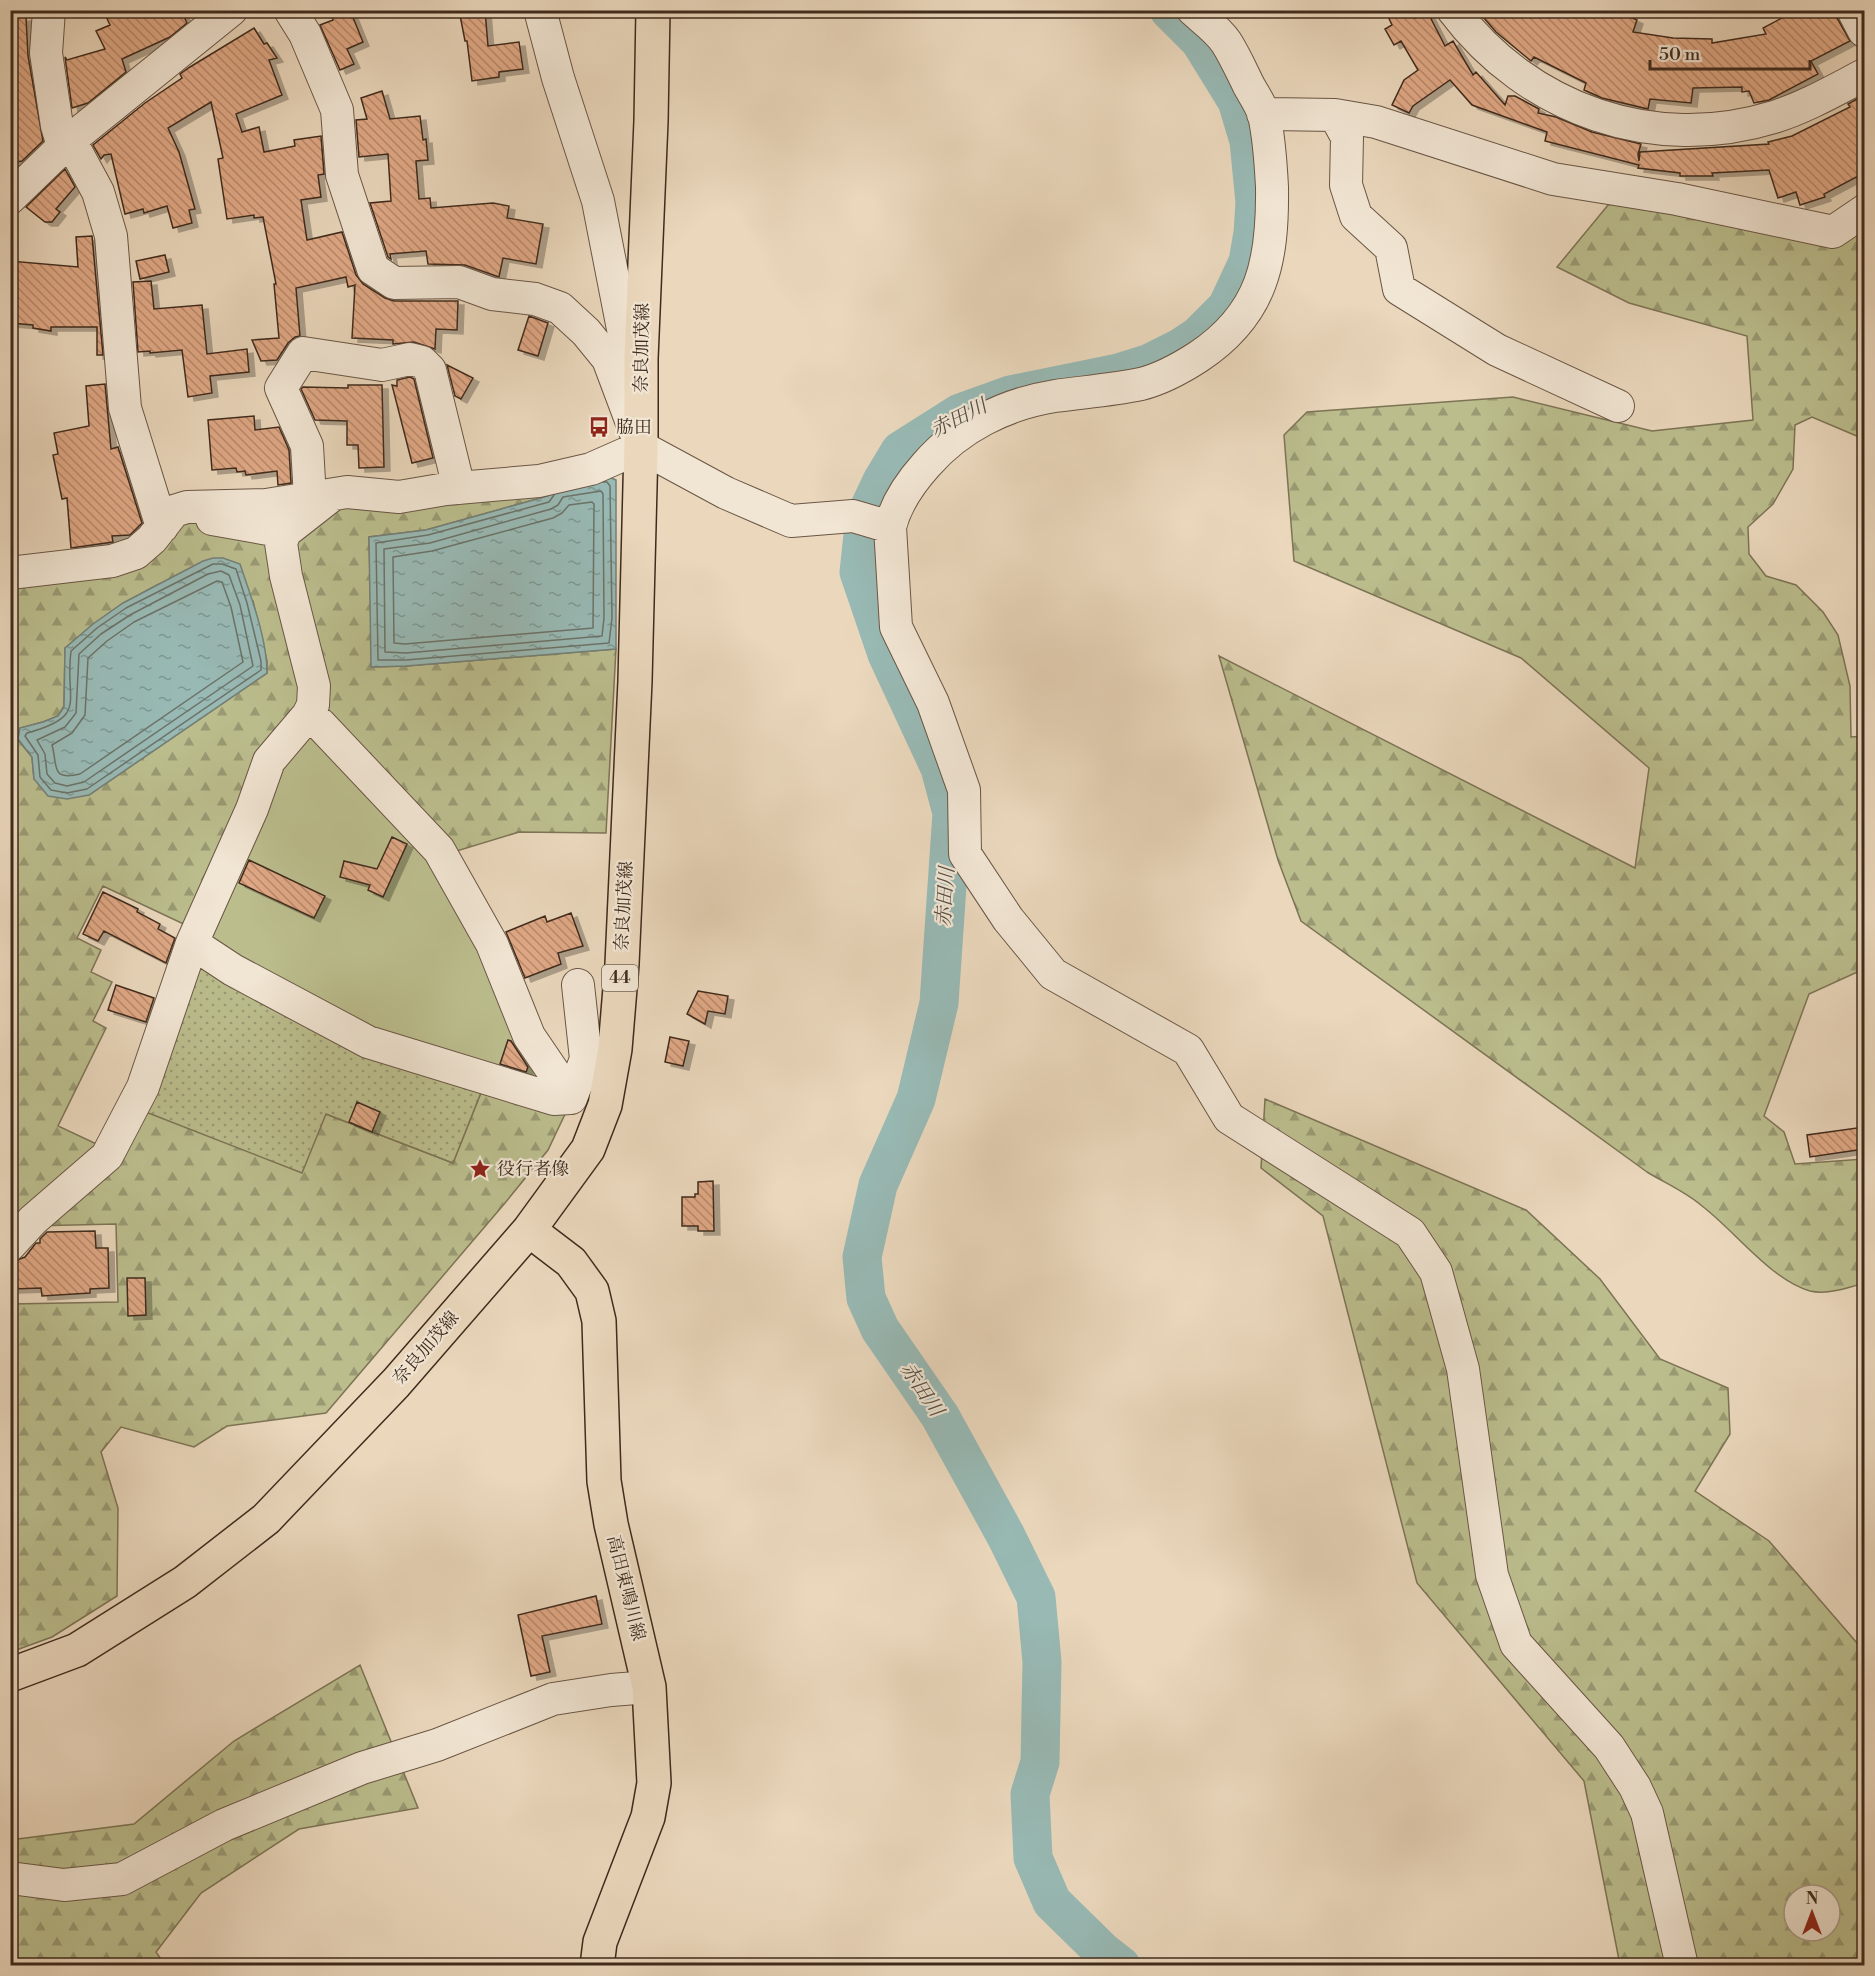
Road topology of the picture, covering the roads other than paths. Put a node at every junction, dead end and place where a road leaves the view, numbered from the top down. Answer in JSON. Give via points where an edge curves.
{"nodes":[{"id":1,"x":49,"y":10,"type":"edge"},
{"id":2,"x":231,"y":10,"type":"edge"},
{"id":3,"x":290,"y":10,"type":"edge"},
{"id":4,"x":540,"y":10,"type":"edge"},
{"id":5,"x":653,"y":10,"type":"edge"},
{"id":6,"x":1193,"y":10,"type":"edge"},
{"id":7,"x":1453,"y":10,"type":"edge"},
{"id":8,"x":1853,"y":10,"type":"edge"},
{"id":9,"x":1864,"y":31,"type":"edge"},
{"id":10,"x":1864,"y":75,"type":"edge"},
{"id":11,"x":1263,"y":114,"type":"junction"},
{"id":12,"x":1335,"y":115,"type":"junction"},
{"id":13,"x":66,"y":143,"type":"junction"},
{"id":14,"x":10,"y":198,"type":"edge"},
{"id":15,"x":1864,"y":211,"type":"edge"},
{"id":16,"x":641,"y":359,"type":"junction"},
{"id":17,"x":1618,"y":406,"type":"dead end"},
{"id":18,"x":641,"y":447,"type":"junction"},
{"id":19,"x":459,"y":488,"type":"junction"},
{"id":20,"x":320,"y":497,"type":"junction"},
{"id":21,"x":168,"y":519,"type":"junction"},
{"id":22,"x":890,"y":527,"type":"junction"},
{"id":23,"x":285,"y":532,"type":"junction"},
{"id":24,"x":10,"y":573,"type":"edge"},
{"id":25,"x":308,"y":715,"type":"junction"},
{"id":26,"x":192,"y":943,"type":"junction"},
{"id":27,"x":578,"y":985,"type":"dead end"},
{"id":28,"x":600,"y":1054,"type":"junction"},
{"id":29,"x":571,"y":1098,"type":"junction"},
{"id":30,"x":529,"y":1230,"type":"junction"},
{"id":31,"x":10,"y":1245,"type":"edge"},
{"id":32,"x":10,"y":1675,"type":"edge"},
{"id":33,"x":650,"y":1687,"type":"junction"},
{"id":34,"x":10,"y":1878,"type":"edge"},
{"id":35,"x":597,"y":1965,"type":"edge"},
{"id":36,"x":1682,"y":1965,"type":"edge"}],
"edges":[{"from":1,"to":13,"type":"street","via":[[46,52],[57,126]]},
{"from":2,"to":13,"type":"street"},
{"from":3,"to":18,"type":"street","via":[[337,110],[342,175],[373,269],[394,283],[459,282],[492,294],[535,299],[560,308],[608,359]]},
{"from":4,"to":16,"type":"street","via":[[598,201],[623,329]]},
{"from":5,"to":16,"type":"main road","name":"奈良加茂線","number":"44"},
{"from":6,"to":11,"type":"street","via":[[1225,40]]},
{"from":7,"to":10,"type":"street","via":[[1485,48],[1528,83],[1577,108],[1630,124],[1686,130],[1744,124],[1800,108]]},
{"from":8,"to":9,"type":"street"},
{"from":11,"to":12,"type":"street"},
{"from":11,"to":22,"type":"street","via":[[1272,182],[1272,226],[1259,286],[1239,322],[1214,346],[1166,375],[1091,393],[1055,396],[972,425],[940,449],[911,482]]},
{"from":12,"to":15,"type":"street","via":[[1376,122],[1553,180],[1677,199],[1833,232]]},
{"from":12,"to":17,"type":"street","via":[[1347,137],[1346,185],[1356,216],[1391,248],[1399,289],[1497,350]]},
{"from":13,"to":14,"type":"street"},
{"from":13,"to":21,"type":"street","via":[[98,192],[111,236],[125,408]]},
{"from":16,"to":18,"type":"main road","name":"奈良加茂線","number":"44"},
{"from":18,"to":19,"type":"street","via":[[591,469],[539,481]]},
{"from":18,"to":22,"type":"street","via":[[726,493],[791,521],[853,516]]},
{"from":18,"to":28,"type":"main road","name":"奈良加茂線","number":"44","via":[[622,964]]},
{"from":19,"to":20,"type":"street","via":[[399,497],[347,492]]},
{"from":19,"to":20,"type":"street","via":[[430,370],[422,362],[410,359],[382,365],[303,352],[281,388],[308,446]]},
{"from":20,"to":21,"type":"street","via":[[266,505],[187,507]]},
{"from":20,"to":23,"type":"street"},
{"from":21,"to":23,"type":"street"},
{"from":21,"to":24,"type":"street","via":[[136,553],[112,561]]},
{"from":22,"to":36,"type":"street","via":[[896,627],[933,703],[964,790],[965,854],[1008,919],[1053,974],[1188,1050],[1229,1118],[1410,1233],[1436,1272],[1463,1369],[1492,1575],[1516,1644],[1609,1747],[1635,1787],[1647,1813]]},
{"from":23,"to":25,"type":"street","via":[[280,551],[314,686],[315,696]]},
{"from":25,"to":26,"type":"street","via":[[269,761],[252,809]]},
{"from":25,"to":29,"type":"street","via":[[439,850],[492,944],[528,1036]]},
{"from":26,"to":29,"type":"street","via":[[233,970],[368,1042],[554,1100]]},
{"from":26,"to":31,"type":"street","via":[[143,1087],[108,1156],[33,1220]]},
{"from":27,"to":28,"type":"street"},
{"from":28,"to":29,"type":"street"},
{"from":28,"to":30,"type":"main road","name":"奈良加茂線","number":"44","via":[[605,1105],[588,1149]]},
{"from":30,"to":32,"type":"main road","name":"奈良加茂線","number":"44","via":[[396,1383],[266,1519],[185,1582],[77,1650]]},
{"from":30,"to":33,"type":"main road","name":"高田東鳴川線","via":[[571,1262],[592,1291],[599,1322],[604,1481]]},
{"from":33,"to":34,"type":"street","via":[[553,1700],[437,1745],[362,1768],[224,1825],[122,1879],[64,1885]]},
{"from":33,"to":35,"type":"main road","name":"高田東鳴川線","via":[[654,1783],[648,1816],[600,1942]]}]}
